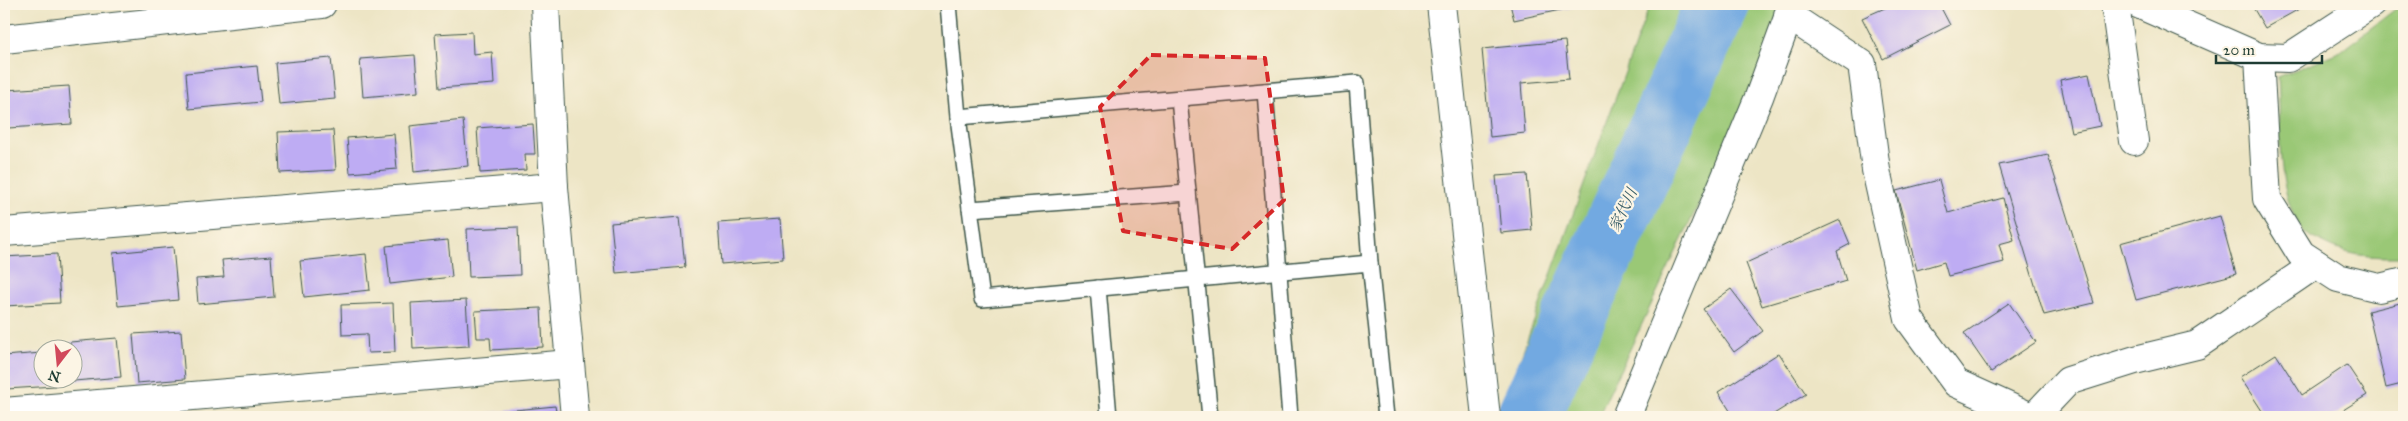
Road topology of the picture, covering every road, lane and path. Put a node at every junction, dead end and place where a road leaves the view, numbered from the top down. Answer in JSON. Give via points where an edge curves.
{"nodes":[{"id":1,"x":322,"y":4,"type":"edge"},
{"id":2,"x":545,"y":4,"type":"edge"},
{"id":3,"x":948,"y":4,"type":"edge"},
{"id":4,"x":1441,"y":4,"type":"edge"},
{"id":5,"x":2116,"y":4,"type":"edge"},
{"id":6,"x":2138,"y":4,"type":"edge"},
{"id":7,"x":2371,"y":4,"type":"edge"},
{"id":8,"x":1790,"y":9,"type":"edge"},
{"id":9,"x":4,"y":39,"type":"edge"},
{"id":10,"x":2259,"y":57,"type":"junction"},
{"id":11,"x":1265,"y":91,"type":"junction"},
{"id":12,"x":1179,"y":98,"type":"junction"},
{"id":13,"x":958,"y":117,"type":"junction"},
{"id":14,"x":2134,"y":140,"type":"dead end"},
{"id":15,"x":554,"y":187,"type":"junction"},
{"id":16,"x":1188,"y":193,"type":"junction"},
{"id":17,"x":970,"y":209,"type":"junction"},
{"id":18,"x":4,"y":232,"type":"edge"},
{"id":19,"x":1370,"y":263,"type":"junction"},
{"id":20,"x":2316,"y":264,"type":"junction"},
{"id":21,"x":1277,"y":271,"type":"junction"},
{"id":22,"x":1197,"y":277,"type":"junction"},
{"id":23,"x":2404,"y":282,"type":"edge"},
{"id":24,"x":1098,"y":288,"type":"junction"},
{"id":25,"x":570,"y":364,"type":"junction"},
{"id":26,"x":4,"y":412,"type":"edge"},
{"id":27,"x":575,"y":417,"type":"edge"},
{"id":28,"x":1109,"y":417,"type":"edge"},
{"id":29,"x":1210,"y":417,"type":"edge"},
{"id":30,"x":1290,"y":417,"type":"edge"},
{"id":31,"x":1386,"y":417,"type":"edge"},
{"id":32,"x":1486,"y":417,"type":"edge"},
{"id":33,"x":1626,"y":417,"type":"edge"},
{"id":34,"x":2032,"y":417,"type":"edge"}],
"edges":[{"from":1,"to":9,"type":"street"},
{"from":2,"to":15,"type":"street"},
{"from":3,"to":13,"type":"lane"},
{"from":4,"to":32,"type":"street"},
{"from":5,"to":14,"type":"street"},
{"from":6,"to":10,"type":"street"},
{"from":7,"to":10,"type":"street","via":[[2288,58]]},
{"from":8,"to":33,"type":"street","via":[[1759,97]]},
{"from":8,"to":34,"type":"street","via":[[1862,64],[1876,170],[1909,319],[1956,383]]},
{"from":10,"to":20,"type":"street","via":[[2267,200],[2301,254]]},
{"from":11,"to":12,"type":"lane"},
{"from":11,"to":19,"type":"lane","via":[[1357,84]]},
{"from":11,"to":21,"type":"lane"},
{"from":12,"to":13,"type":"lane"},
{"from":12,"to":16,"type":"lane"},
{"from":13,"to":17,"type":"lane"},
{"from":15,"to":18,"type":"street"},
{"from":15,"to":25,"type":"street"},
{"from":16,"to":17,"type":"lane"},
{"from":16,"to":22,"type":"lane"},
{"from":17,"to":24,"type":"lane","via":[[982,299]]},
{"from":19,"to":21,"type":"lane"},
{"from":19,"to":31,"type":"lane"},
{"from":20,"to":23,"type":"street","via":[[2338,278],[2379,288]]},
{"from":20,"to":34,"type":"street","via":[[2198,345],[2068,380]]},
{"from":21,"to":22,"type":"lane"},
{"from":21,"to":30,"type":"lane"},
{"from":22,"to":24,"type":"lane"},
{"from":22,"to":29,"type":"lane"},
{"from":24,"to":28,"type":"lane"},
{"from":25,"to":26,"type":"street"},
{"from":25,"to":27,"type":"street"}]}
